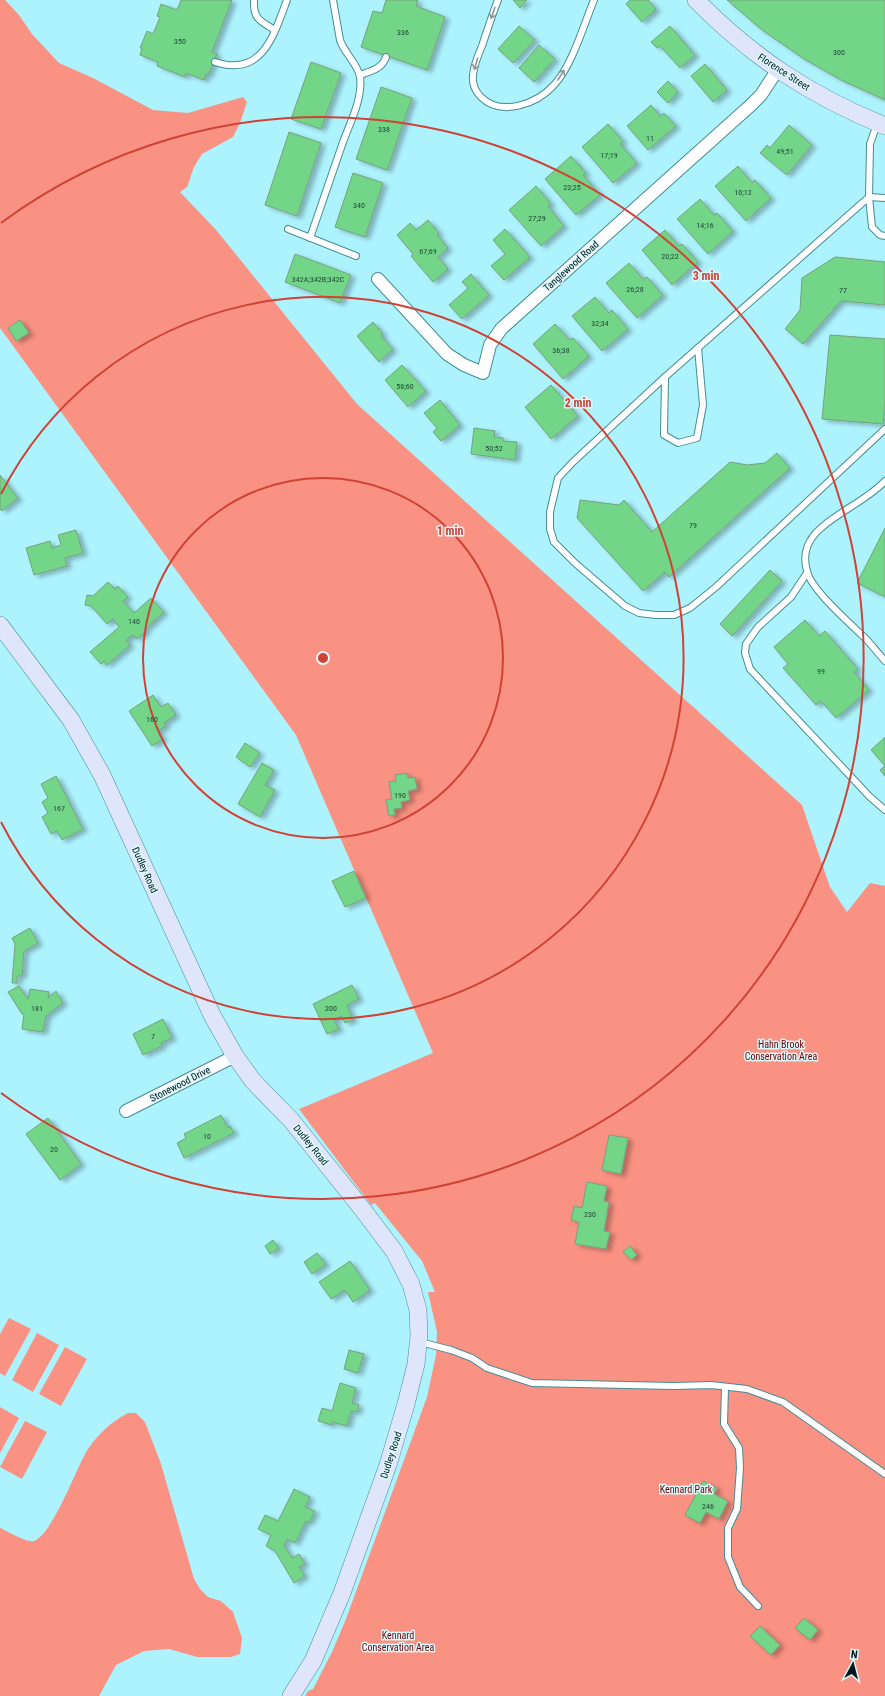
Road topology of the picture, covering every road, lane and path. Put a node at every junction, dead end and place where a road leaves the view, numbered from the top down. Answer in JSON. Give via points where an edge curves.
{"nodes":[{"id":1,"x":254,"y":0,"type":"edge"},
{"id":2,"x":287,"y":0,"type":"edge"},
{"id":3,"x":335,"y":0,"type":"edge"},
{"id":4,"x":498,"y":0,"type":"edge"},
{"id":5,"x":594,"y":0,"type":"edge"},
{"id":6,"x":696,"y":0,"type":"edge"},
{"id":7,"x":275,"y":30,"type":"junction"},
{"id":8,"x":386,"y":57,"type":"dead end"},
{"id":9,"x":215,"y":62,"type":"dead end"},
{"id":10,"x":778,"y":69,"type":"junction"},
{"id":11,"x":360,"y":75,"type":"junction"},
{"id":12,"x":881,"y":124,"type":"edge"},
{"id":13,"x":868,"y":197,"type":"junction"},
{"id":14,"x":885,"y":198,"type":"edge"},
{"id":15,"x":288,"y":229,"type":"dead end"},
{"id":16,"x":885,"y":236,"type":"edge"},
{"id":17,"x":310,"y":238,"type":"junction"},
{"id":18,"x":356,"y":256,"type":"dead end"},
{"id":19,"x":378,"y":279,"type":"dead end"},
{"id":20,"x":698,"y":348,"type":"junction"},
{"id":21,"x":665,"y":377,"type":"junction"},
{"id":22,"x":885,"y":429,"type":"edge"},
{"id":23,"x":885,"y":481,"type":"edge"},
{"id":24,"x":807,"y":573,"type":"junction"},
{"id":25,"x":0,"y":625,"type":"edge"},
{"id":26,"x":885,"y":661,"type":"edge"},
{"id":27,"x":885,"y":810,"type":"edge"},
{"id":28,"x":235,"y":1056,"type":"junction"},
{"id":29,"x":126,"y":1111,"type":"dead end"},
{"id":30,"x":418,"y":1342,"type":"junction"},
{"id":31,"x":725,"y":1387,"type":"junction"},
{"id":32,"x":885,"y":1474,"type":"edge"},
{"id":33,"x":758,"y":1606,"type":"dead end"},
{"id":34,"x":291,"y":1696,"type":"edge"}],
"edges":[{"from":1,"to":7,"type":"lane","via":[[254,12],[260,21]]},
{"from":2,"to":7,"type":"lane"},
{"from":3,"to":11,"type":"lane","via":[[340,40]]},
{"from":4,"to":5,"type":"lane","one_way":true,"via":[[473,75],[473,83],[476,91],[487,102],[494,106],[510,107],[523,104],[545,93],[554,85],[563,72]]},
{"from":6,"to":10,"type":"street","name":"Florence Street","via":[[727,31]]},
{"from":7,"to":9,"type":"lane","via":[[269,45],[250,62],[235,65]]},
{"from":8,"to":11,"type":"lane","via":[[385,62],[378,68]]},
{"from":10,"to":12,"type":"street","name":"Florence Street","via":[[823,97]]},
{"from":10,"to":19,"type":"street","name":"Tanglewood Road","via":[[751,105],[501,329],[490,345],[483,373],[447,354]]},
{"from":11,"to":17,"type":"lane","via":[[358,100]]},
{"from":12,"to":13,"type":"lane","via":[[870,144]]},
{"from":13,"to":14,"type":"lane"},
{"from":13,"to":16,"type":"lane","via":[[872,227],[880,235]]},
{"from":13,"to":20,"type":"lane"},
{"from":15,"to":17,"type":"lane"},
{"from":17,"to":18,"type":"lane"},
{"from":20,"to":21,"type":"lane"},
{"from":20,"to":21,"type":"lane","via":[[703,405],[697,438],[678,443],[664,435]]},
{"from":21,"to":22,"type":"lane","via":[[558,478],[550,512],[550,529],[554,542],[625,606],[639,613],[674,615],[690,608],[722,582]]},
{"from":23,"to":24,"type":"lane","via":[[821,528],[809,541],[804,555]]},
{"from":24,"to":26,"type":"lane","via":[[818,590]]},
{"from":24,"to":27,"type":"lane","via":[[790,597],[758,627],[746,644],[745,653],[750,669]]},
{"from":25,"to":28,"type":"street","name":"Dudley Road","via":[[71,720],[102,774],[212,1016]]},
{"from":28,"to":29,"type":"street","name":"Stonewood Drive"},
{"from":28,"to":30,"type":"street","name":"Dudley Road","via":[[253,1081],[291,1120],[394,1251],[415,1297],[418,1310]]},
{"from":30,"to":31,"type":"lane","via":[[451,1350],[472,1358],[487,1368],[532,1383]]},
{"from":30,"to":34,"type":"street","name":"Dudley Road","via":[[416,1364],[388,1465],[326,1631],[313,1661]]},
{"from":31,"to":32,"type":"lane","via":[[747,1389],[783,1402]]},
{"from":31,"to":33,"type":"lane","via":[[724,1424],[739,1448],[740,1468],[737,1509],[728,1528],[728,1557],[740,1587]]}]}
